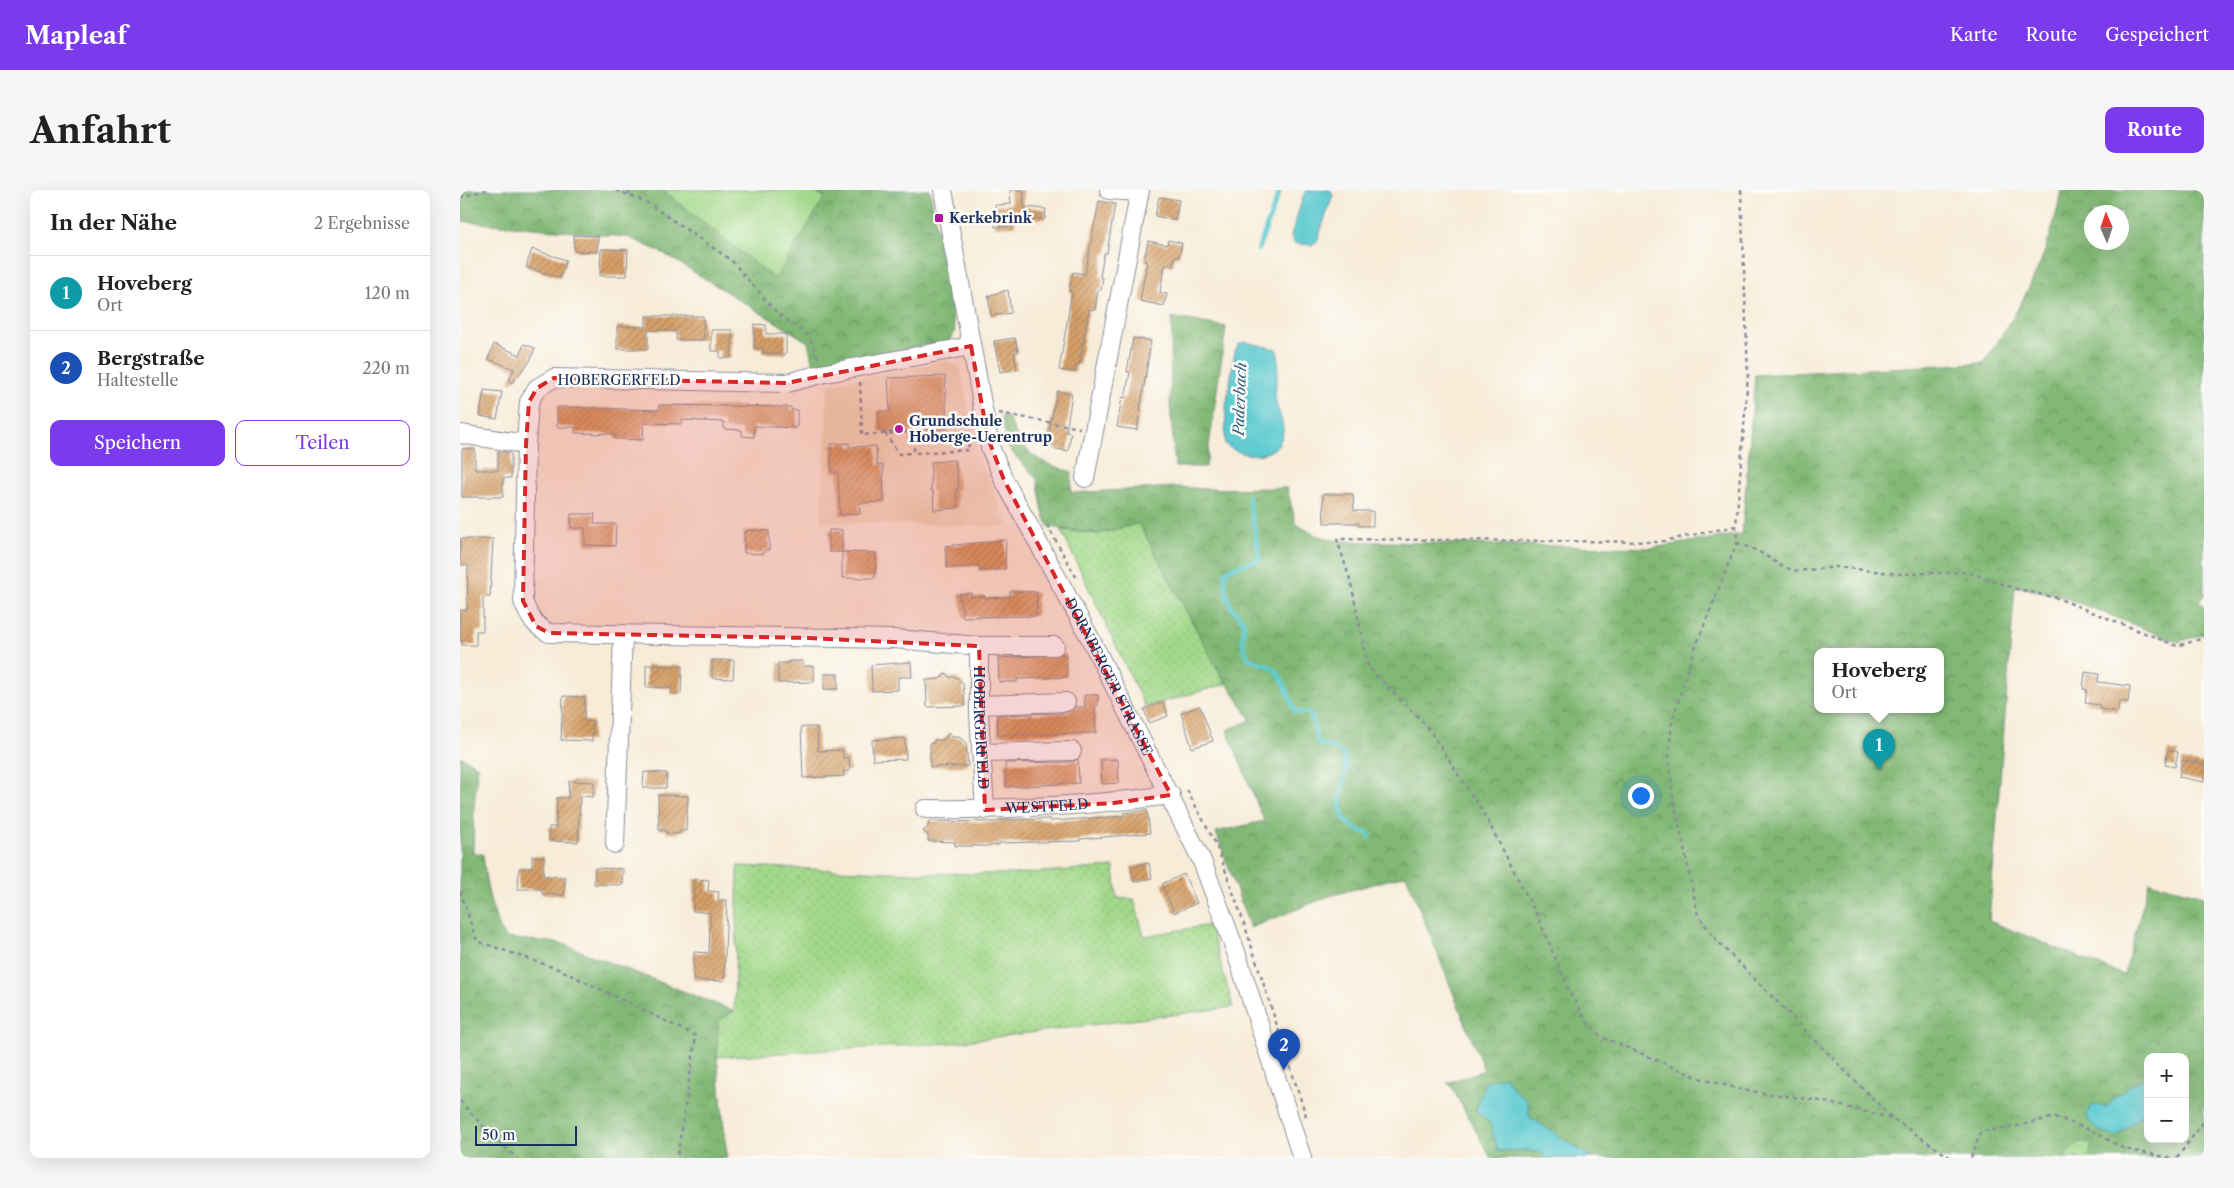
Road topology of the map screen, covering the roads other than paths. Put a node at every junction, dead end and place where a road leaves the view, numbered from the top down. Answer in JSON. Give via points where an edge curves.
{"nodes":[{"id":1,"x":943,"y":190,"type":"edge"},
{"id":2,"x":1109,"y":190,"type":"edge"},
{"id":3,"x":1140,"y":191,"type":"edge"},
{"id":4,"x":971,"y":346,"type":"junction"},
{"id":5,"x":460,"y":434,"type":"edge"},
{"id":6,"x":526,"y":444,"type":"junction"},
{"id":7,"x":1085,"y":478,"type":"dead end"},
{"id":8,"x":623,"y":634,"type":"junction"},
{"id":9,"x":978,"y":646,"type":"junction"},
{"id":10,"x":1055,"y":646,"type":"dead end"},
{"id":11,"x":1066,"y":702,"type":"dead end"},
{"id":12,"x":979,"y":705,"type":"junction"},
{"id":13,"x":1072,"y":751,"type":"dead end"},
{"id":14,"x":981,"y":753,"type":"junction"},
{"id":15,"x":1171,"y":795,"type":"junction"},
{"id":16,"x":925,"y":809,"type":"dead end"},
{"id":17,"x":985,"y":810,"type":"junction"},
{"id":18,"x":616,"y":844,"type":"dead end"},
{"id":19,"x":1302,"y":1158,"type":"edge"}],
"edges":[{"from":1,"to":4,"type":"street","name":"DORNBERGER STRASSE"},
{"from":2,"to":3,"type":"street"},
{"from":3,"to":7,"type":"street"},
{"from":4,"to":6,"type":"street","name":"HOBERGERFELD","via":[[787,383],[554,378],[537,388],[529,402]]},
{"from":4,"to":15,"type":"street","name":"DORNBERGER STRASSE","via":[[988,438],[1004,480]]},
{"from":5,"to":6,"type":"street"},
{"from":6,"to":8,"type":"street","name":"HOBERGERFELD","via":[[523,601],[528,616],[536,626],[549,633]]},
{"from":8,"to":9,"type":"street","name":"HOBERGERFELD","via":[[894,639]]},
{"from":8,"to":18,"type":"street"},
{"from":9,"to":10,"type":"street","name":"HOBERGERFELD"},
{"from":9,"to":12,"type":"street","name":"HOBERGERFELD"},
{"from":11,"to":12,"type":"street"},
{"from":12,"to":14,"type":"street","name":"HOBERGERFELD"},
{"from":13,"to":14,"type":"street"},
{"from":14,"to":17,"type":"street","name":"HOBERGERFELD"},
{"from":15,"to":17,"type":"street","name":"WESTFELD","via":[[1114,803]]},
{"from":15,"to":19,"type":"street","name":"DORNBERGER STRASSE","via":[[1202,861],[1236,952]]},
{"from":16,"to":17,"type":"street","name":"WESTFELD"}]}
